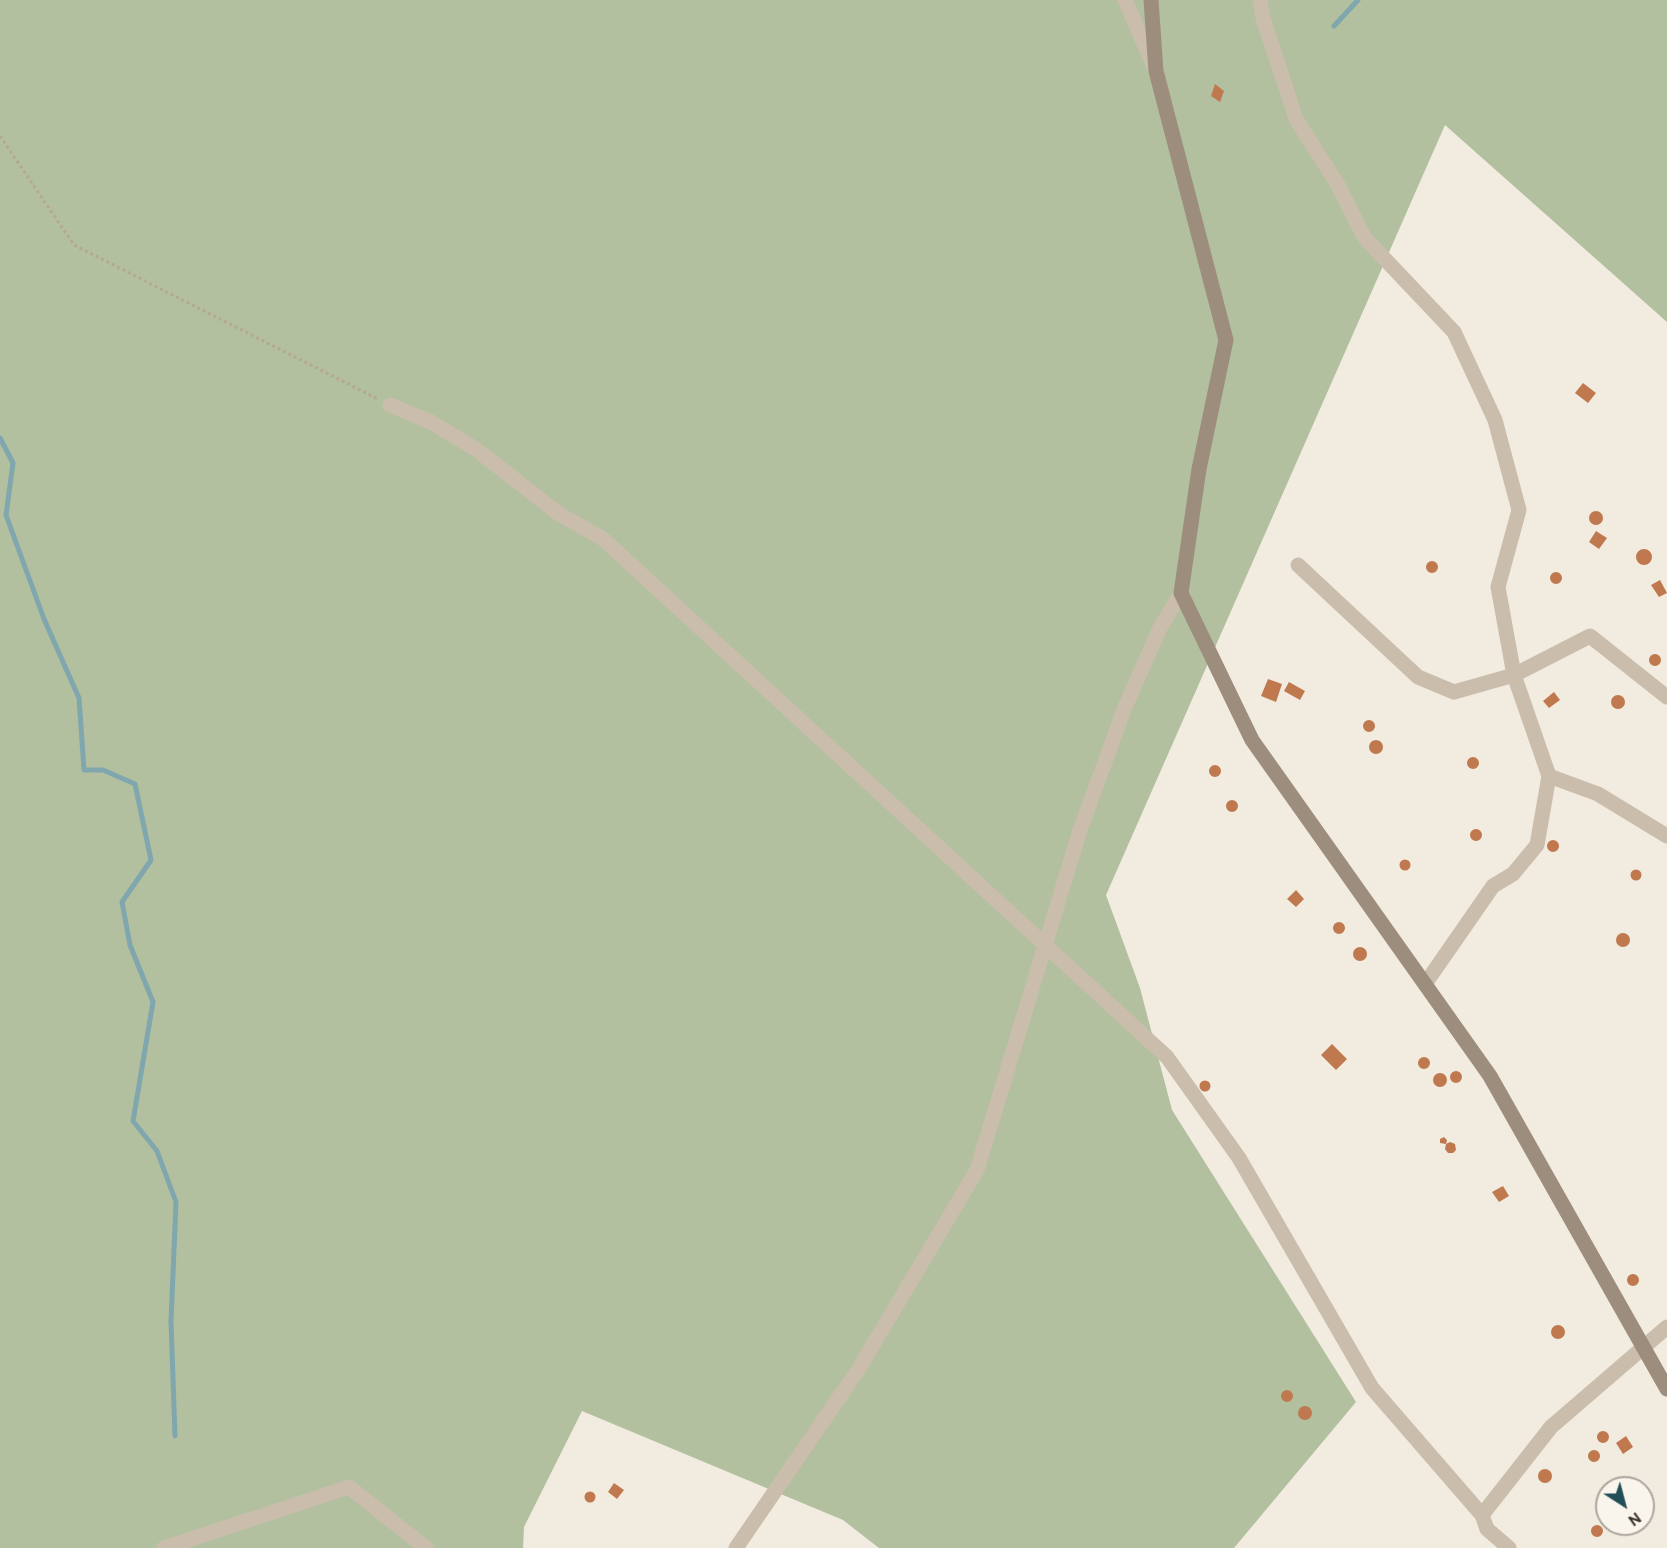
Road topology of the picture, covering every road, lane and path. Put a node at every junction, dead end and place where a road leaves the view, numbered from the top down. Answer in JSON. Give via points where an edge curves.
{"nodes":[{"id":1,"x":1125,"y":0,"type":"edge"},
{"id":2,"x":1151,"y":0,"type":"edge"},
{"id":3,"x":1260,"y":0,"type":"edge"},
{"id":4,"x":1156,"y":71,"type":"junction"},
{"id":5,"x":0,"y":136,"type":"edge"},
{"id":6,"x":390,"y":405,"type":"joint"},
{"id":7,"x":1298,"y":565,"type":"dead end"},
{"id":8,"x":1181,"y":593,"type":"junction"},
{"id":9,"x":1514,"y":675,"type":"junction"},
{"id":10,"x":1667,"y":697,"type":"edge"},
{"id":11,"x":1549,"y":776,"type":"junction"},
{"id":12,"x":1667,"y":836,"type":"edge"},
{"id":13,"x":1047,"y":945,"type":"junction"},
{"id":14,"x":1425,"y":984,"type":"junction"},
{"id":15,"x":1667,"y":1327,"type":"edge"},
{"id":16,"x":1643,"y":1347,"type":"junction"},
{"id":17,"x":1667,"y":1389,"type":"edge"},
{"id":18,"x":1482,"y":1515,"type":"junction"},
{"id":19,"x":165,"y":1548,"type":"edge"},
{"id":20,"x":426,"y":1548,"type":"edge"},
{"id":21,"x":736,"y":1548,"type":"edge"},
{"id":22,"x":1509,"y":1548,"type":"edge"}],
"edges":[{"from":1,"to":4,"type":"street"},
{"from":2,"to":4,"type":"main road"},
{"from":3,"to":9,"type":"street","via":[[1296,119],[1338,185],[1364,237],[1454,332],[1495,420],[1519,510],[1498,587]]},
{"from":4,"to":8,"type":"main road","via":[[1226,340],[1198,468]]},
{"from":5,"to":6,"type":"path","via":[[74,245]]},
{"from":6,"to":13,"type":"street","via":[[431,422],[477,450],[559,514],[602,538]]},
{"from":7,"to":9,"type":"street","via":[[1418,677],[1454,692]]},
{"from":8,"to":13,"type":"street","via":[[1160,628],[1125,707],[1080,830]]},
{"from":8,"to":14,"type":"main road","via":[[1252,740]]},
{"from":9,"to":10,"type":"street","via":[[1590,636]]},
{"from":9,"to":11,"type":"street"},
{"from":11,"to":12,"type":"street","via":[[1598,794]]},
{"from":11,"to":14,"type":"street","via":[[1537,845],[1513,874],[1493,886]]},
{"from":13,"to":18,"type":"street","via":[[1167,1057],[1239,1158],[1372,1388]]},
{"from":13,"to":21,"type":"street","via":[[977,1170],[858,1370]]},
{"from":14,"to":16,"type":"main road","via":[[1490,1076]]},
{"from":15,"to":16,"type":"street"},
{"from":16,"to":17,"type":"main road"},
{"from":16,"to":18,"type":"street","via":[[1551,1427]]},
{"from":18,"to":22,"type":"street","via":[[1486,1529]]},
{"from":19,"to":20,"type":"street","via":[[348,1487]]}]}
